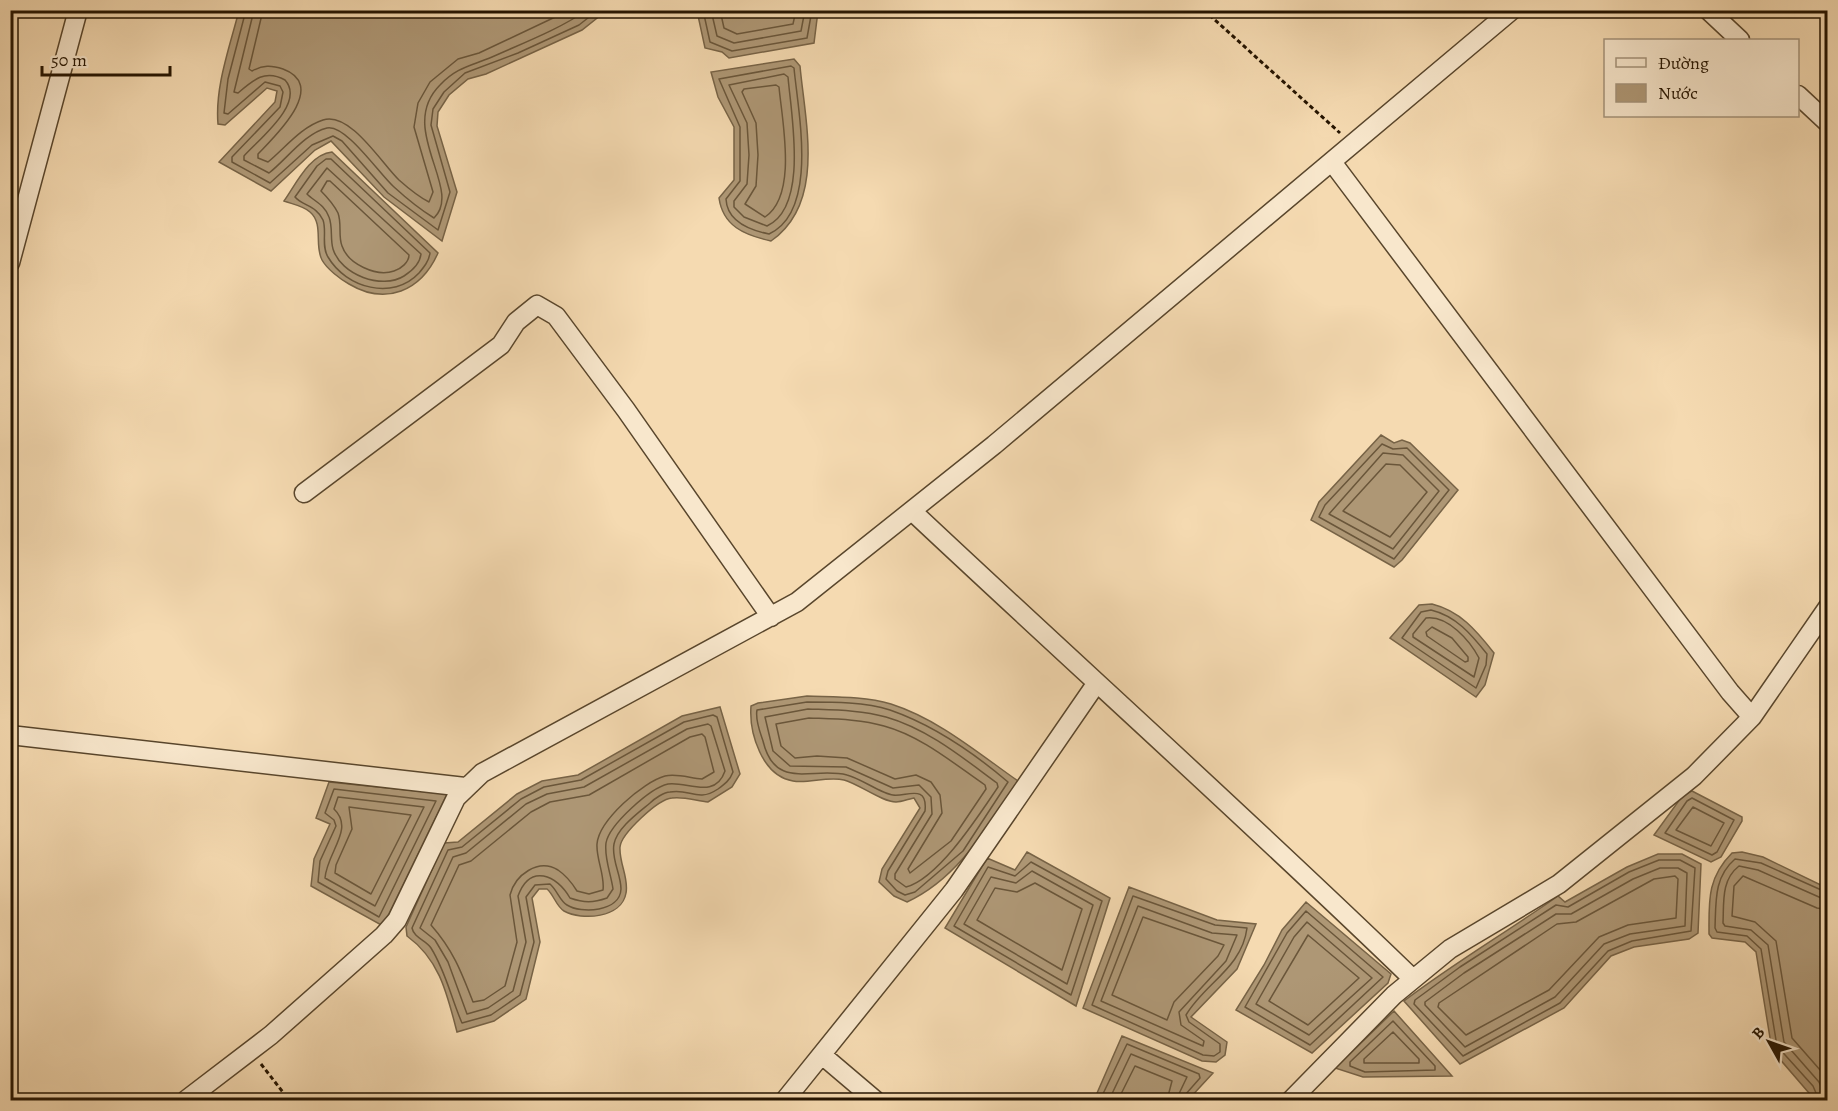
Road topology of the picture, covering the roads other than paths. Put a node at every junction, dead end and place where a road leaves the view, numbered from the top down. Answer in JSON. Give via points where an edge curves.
{"nodes":[{"id":1,"x":78,"y":10,"type":"edge"},
{"id":2,"x":1512,"y":10,"type":"edge"},
{"id":3,"x":1708,"y":10,"type":"edge"},
{"id":4,"x":1739,"y":39,"type":"edge"},
{"id":5,"x":1799,"y":97,"type":"edge"},
{"id":6,"x":1827,"y":123,"type":"edge"},
{"id":7,"x":1332,"y":162,"type":"junction"},
{"id":8,"x":10,"y":263,"type":"edge"},
{"id":9,"x":304,"y":493,"type":"dead end"},
{"id":10,"x":912,"y":511,"type":"junction"},
{"id":11,"x":1827,"y":607,"type":"edge"},
{"id":12,"x":771,"y":617,"type":"junction"},
{"id":13,"x":1096,"y":684,"type":"junction"},
{"id":14,"x":1752,"y":717,"type":"junction"},
{"id":15,"x":10,"y":735,"type":"edge"},
{"id":16,"x":465,"y":787,"type":"junction"},
{"id":17,"x":1413,"y":979,"type":"junction"},
{"id":18,"x":822,"y":1055,"type":"junction"},
{"id":19,"x":186,"y":1101,"type":"edge"},
{"id":20,"x":785,"y":1101,"type":"edge"},
{"id":21,"x":875,"y":1101,"type":"edge"},
{"id":22,"x":1291,"y":1101,"type":"edge"}],
"edges":[{"from":1,"to":8,"type":"street"},
{"from":2,"to":7,"type":"street"},
{"from":3,"to":4,"type":"street"},
{"from":5,"to":6,"type":"street"},
{"from":7,"to":10,"type":"street"},
{"from":7,"to":14,"type":"street"},
{"from":9,"to":12,"type":"street","via":[[501,345],[516,322],[537,304],[556,316]]},
{"from":10,"to":12,"type":"street","via":[[797,602]]},
{"from":10,"to":13,"type":"street"},
{"from":11,"to":14,"type":"street"},
{"from":12,"to":16,"type":"street","via":[[482,773]]},
{"from":13,"to":17,"type":"street","via":[[1309,878]]},
{"from":13,"to":18,"type":"street","via":[[954,890]]},
{"from":14,"to":17,"type":"street","via":[[1694,776],[1559,884],[1450,949]]},
{"from":15,"to":16,"type":"street"},
{"from":16,"to":19,"type":"street","via":[[451,806],[397,920],[364,956]]},
{"from":17,"to":22,"type":"street"},
{"from":18,"to":20,"type":"street"},
{"from":18,"to":21,"type":"street"}]}
